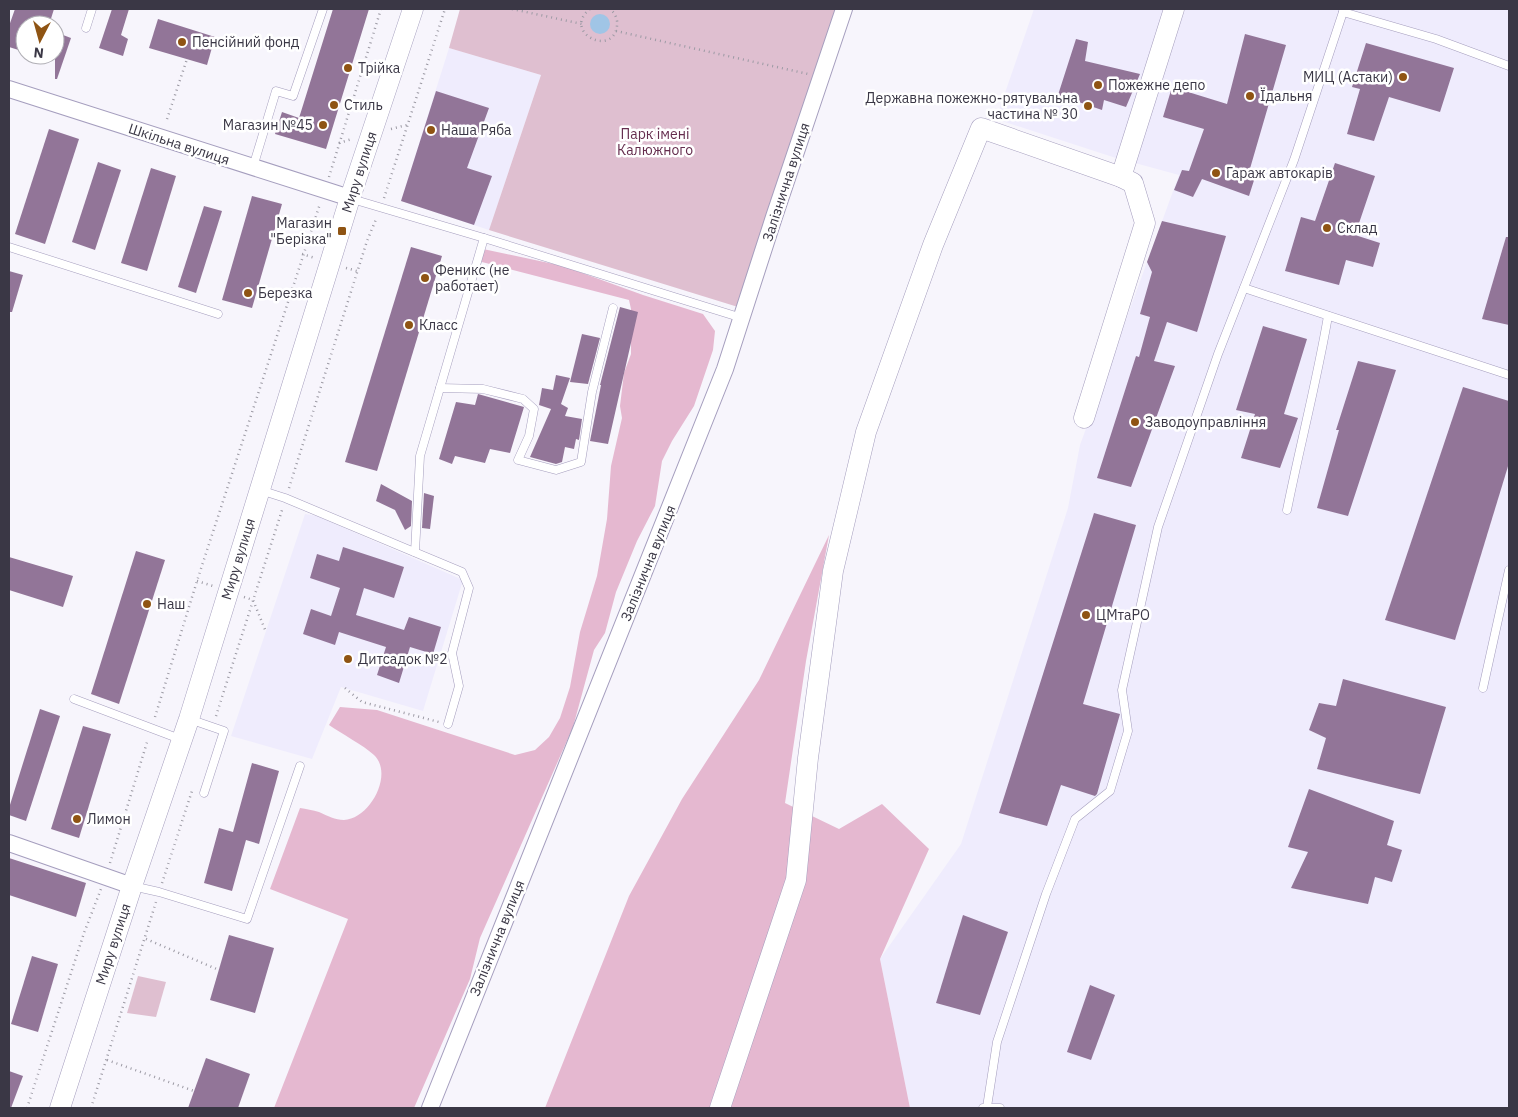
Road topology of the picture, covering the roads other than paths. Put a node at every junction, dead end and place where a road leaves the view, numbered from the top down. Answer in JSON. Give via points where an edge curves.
{"nodes":[{"id":1,"x":92,"y":9,"type":"edge"},
{"id":2,"x":323,"y":9,"type":"edge"},
{"id":3,"x":412,"y":9,"type":"edge"},
{"id":4,"x":844,"y":9,"type":"edge"},
{"id":5,"x":1174,"y":9,"type":"edge"},
{"id":6,"x":1343,"y":10,"type":"edge"},
{"id":7,"x":86,"y":28,"type":"dead end"},
{"id":8,"x":1509,"y":66,"type":"edge"},
{"id":9,"x":9,"y":89,"type":"edge"},
{"id":10,"x":253,"y":167,"type":"junction"},
{"id":11,"x":1121,"y":177,"type":"junction"},
{"id":12,"x":350,"y":198,"type":"junction"},
{"id":13,"x":484,"y":238,"type":"junction"},
{"id":14,"x":9,"y":247,"type":"edge"},
{"id":15,"x":1244,"y":288,"type":"junction"},
{"id":16,"x":613,"y":308,"type":"dead end"},
{"id":17,"x":218,"y":314,"type":"dead end"},
{"id":18,"x":1328,"y":316,"type":"junction"},
{"id":19,"x":742,"y":318,"type":"junction"},
{"id":20,"x":1509,"y":375,"type":"edge"},
{"id":21,"x":440,"y":388,"type":"junction"},
{"id":22,"x":1084,"y":418,"type":"dead end"},
{"id":23,"x":260,"y":490,"type":"junction"},
{"id":24,"x":1287,"y":510,"type":"dead end"},
{"id":25,"x":415,"y":552,"type":"junction"},
{"id":26,"x":1509,"y":570,"type":"edge"},
{"id":27,"x":1483,"y":688,"type":"dead end"},
{"id":28,"x":74,"y":699,"type":"dead end"},
{"id":29,"x":189,"y":719,"type":"junction"},
{"id":30,"x":448,"y":724,"type":"road end"},
{"id":31,"x":182,"y":739,"type":"junction"},
{"id":32,"x":300,"y":766,"type":"dead end"},
{"id":33,"x":204,"y":793,"type":"dead end"},
{"id":34,"x":9,"y":843,"type":"edge"},
{"id":35,"x":132,"y":886,"type":"junction"},
{"id":36,"x":60,"y":1108,"type":"edge"},
{"id":37,"x":430,"y":1108,"type":"edge"},
{"id":38,"x":720,"y":1108,"type":"edge"},
{"id":39,"x":984,"y":1108,"type":"edge"},
{"id":40,"x":1000,"y":1108,"type":"edge"}],
"edges":[{"from":1,"to":7,"type":"lane"},
{"from":2,"to":10,"type":"lane","via":[[293,96],[276,91]]},
{"from":3,"to":12,"type":"street","name":"Миру вулиця"},
{"from":4,"to":19,"type":"street","name":"Залізнична вулиця"},
{"from":5,"to":11,"type":"street"},
{"from":6,"to":8,"type":"lane"},
{"from":6,"to":15,"type":"lane","via":[[1294,160]]},
{"from":9,"to":10,"type":"street","name":"Шкільна вулиця"},
{"from":10,"to":12,"type":"street","name":"Шкільна вулиця"},
{"from":11,"to":22,"type":"street","via":[[1133,183],[1145,223]]},
{"from":11,"to":38,"type":"street","via":[[981,128],[933,245],[866,432],[834,571],[808,758],[796,880]]},
{"from":12,"to":13,"type":"lane"},
{"from":12,"to":23,"type":"street","name":"Миру вулиця"},
{"from":13,"to":19,"type":"lane"},
{"from":13,"to":21,"type":"lane"},
{"from":14,"to":17,"type":"lane"},
{"from":15,"to":18,"type":"lane"},
{"from":15,"to":39,"type":"lane","via":[[1158,527],[1122,690],[1128,731],[1110,791],[1075,818],[997,1042]]},
{"from":16,"to":21,"type":"lane","via":[[592,392],[581,462],[556,470],[518,460],[529,436],[534,409],[523,400],[483,389]]},
{"from":18,"to":20,"type":"lane"},
{"from":18,"to":24,"type":"lane"},
{"from":19,"to":37,"type":"street","name":"Залізнична вулиця","via":[[726,369]]},
{"from":21,"to":25,"type":"lane","via":[[420,456]]},
{"from":23,"to":25,"type":"lane"},
{"from":23,"to":29,"type":"street","name":"Миру вулиця"},
{"from":25,"to":30,"type":"lane","via":[[462,572],[469,588],[452,653],[459,686]]},
{"from":26,"to":27,"type":"lane"},
{"from":28,"to":31,"type":"lane"},
{"from":29,"to":31,"type":"street","name":"Миру вулиця"},
{"from":29,"to":33,"type":"lane","via":[[224,731]]},
{"from":31,"to":35,"type":"street","name":"Миру вулиця"},
{"from":32,"to":35,"type":"lane","via":[[247,919]]},
{"from":34,"to":35,"type":"street"},
{"from":35,"to":36,"type":"street","name":"Миру вулиця"},
{"from":39,"to":40,"type":"lane"}]}
